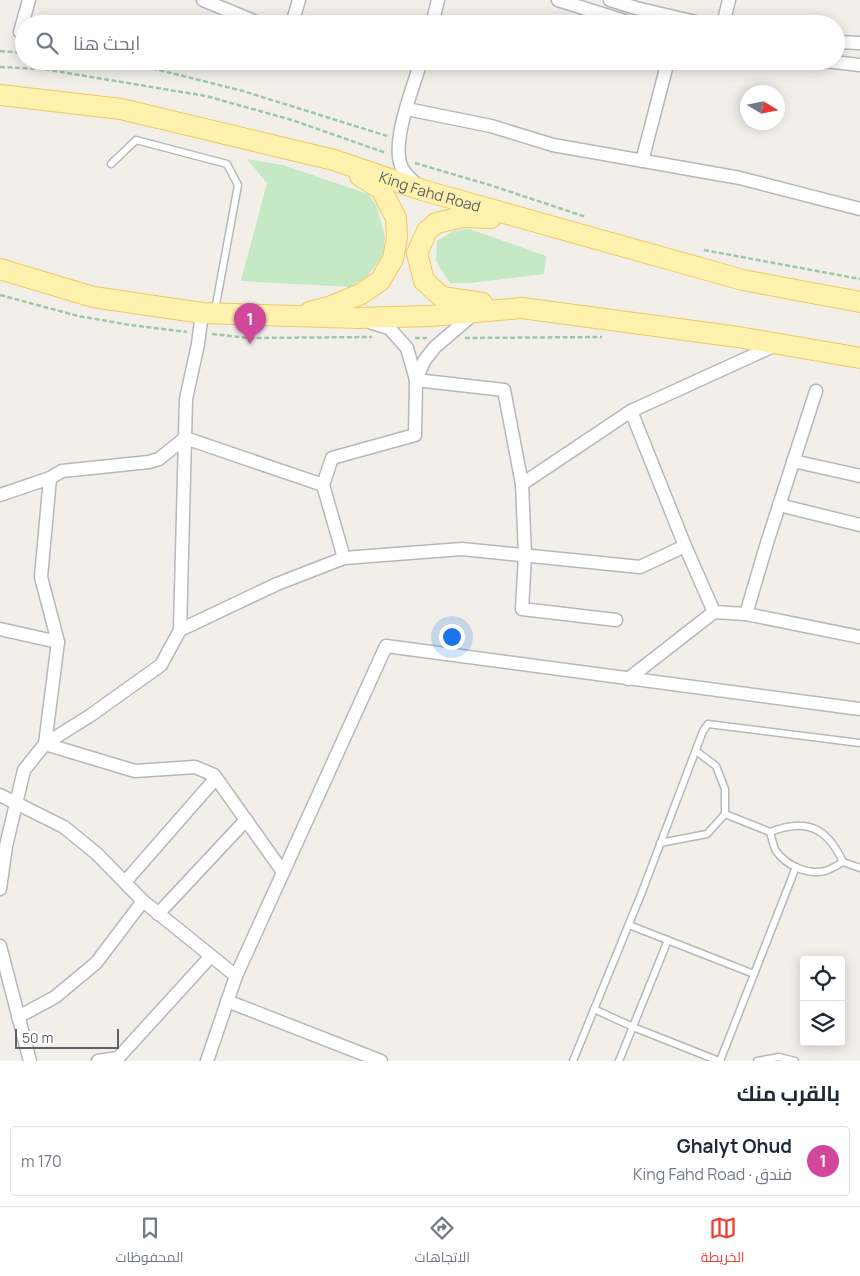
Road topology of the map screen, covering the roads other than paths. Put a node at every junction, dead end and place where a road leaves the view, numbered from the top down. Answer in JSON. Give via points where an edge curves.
{"nodes":[{"id":1,"x":29,"y":0,"type":"edge"},
{"id":2,"x":203,"y":0,"type":"edge"},
{"id":3,"x":299,"y":0,"type":"edge"},
{"id":4,"x":438,"y":0,"type":"edge"},
{"id":5,"x":558,"y":0,"type":"edge"},
{"id":6,"x":610,"y":0,"type":"edge"},
{"id":7,"x":730,"y":0,"type":"edge"},
{"id":8,"x":25,"y":15,"type":"edge"},
{"id":9,"x":239,"y":15,"type":"edge"},
{"id":10,"x":295,"y":15,"type":"edge"},
{"id":11,"x":434,"y":15,"type":"edge"},
{"id":12,"x":606,"y":15,"type":"edge"},
{"id":13,"x":666,"y":15,"type":"edge"},
{"id":14,"x":726,"y":15,"type":"edge"},
{"id":15,"x":845,"y":42,"type":"edge"},
{"id":16,"x":860,"y":43,"type":"edge"},
{"id":17,"x":845,"y":63,"type":"edge"},
{"id":18,"x":860,"y":65,"type":"edge"},
{"id":19,"x":418,"y":70,"type":"edge"},
{"id":20,"x":666,"y":70,"type":"edge"},
{"id":21,"x":4,"y":95,"type":"edge"},
{"id":22,"x":407,"y":109,"type":"junction"},
{"id":23,"x":334,"y":160,"type":"junction"},
{"id":24,"x":642,"y":161,"type":"junction"},
{"id":25,"x":111,"y":164,"type":"dead end"},
{"id":26,"x":422,"y":190,"type":"junction"},
{"id":27,"x":860,"y":209,"type":"edge"},
{"id":28,"x":528,"y":220,"type":"junction"},
{"id":29,"x":0,"y":268,"type":"edge"},
{"id":30,"x":860,"y":302,"type":"edge"},
{"id":31,"x":522,"y":308,"type":"junction"},
{"id":32,"x":476,"y":312,"type":"junction"},
{"id":33,"x":208,"y":313,"type":"junction"},
{"id":34,"x":294,"y":316,"type":"junction"},
{"id":35,"x":358,"y":318,"type":"junction"},
{"id":36,"x":778,"y":344,"type":"junction"},
{"id":37,"x":860,"y":358,"type":"edge"},
{"id":38,"x":416,"y":380,"type":"junction"},
{"id":39,"x":816,"y":391,"type":"dead end"},
{"id":40,"x":631,"y":411,"type":"junction"},
{"id":41,"x":185,"y":438,"type":"junction"},
{"id":42,"x":793,"y":461,"type":"junction"},
{"id":43,"x":860,"y":476,"type":"edge"},
{"id":44,"x":50,"y":478,"type":"junction"},
{"id":45,"x":522,"y":484,"type":"junction"},
{"id":46,"x":323,"y":485,"type":"junction"},
{"id":47,"x":0,"y":496,"type":"edge"},
{"id":48,"x":779,"y":505,"type":"junction"},
{"id":49,"x":860,"y":524,"type":"edge"},
{"id":50,"x":685,"y":546,"type":"junction"},
{"id":51,"x":525,"y":555,"type":"junction"},
{"id":52,"x":344,"y":558,"type":"junction"},
{"id":53,"x":714,"y":612,"type":"junction"},
{"id":54,"x":746,"y":614,"type":"junction"},
{"id":55,"x":616,"y":620,"type":"dead end"},
{"id":56,"x":0,"y":629,"type":"edge"},
{"id":57,"x":180,"y":630,"type":"junction"},
{"id":58,"x":860,"y":637,"type":"edge"},
{"id":59,"x":58,"y":642,"type":"junction"},
{"id":60,"x":628,"y":679,"type":"junction"},
{"id":61,"x":860,"y":709,"type":"edge"},
{"id":62,"x":860,"y":743,"type":"edge"},
{"id":63,"x":45,"y":744,"type":"junction"},
{"id":64,"x":696,"y":751,"type":"junction"},
{"id":65,"x":216,"y":778,"type":"junction"},
{"id":66,"x":0,"y":795,"type":"edge"},
{"id":67,"x":16,"y":804,"type":"junction"},
{"id":68,"x":725,"y":814,"type":"junction"},
{"id":69,"x":246,"y":820,"type":"junction"},
{"id":70,"x":770,"y":832,"type":"junction"},
{"id":71,"x":660,"y":843,"type":"junction"},
{"id":72,"x":843,"y":862,"type":"junction"},
{"id":73,"x":796,"y":867,"type":"junction"},
{"id":74,"x":860,"y":868,"type":"edge"},
{"id":75,"x":283,"y":872,"type":"junction"},
{"id":76,"x":125,"y":882,"type":"junction"},
{"id":77,"x":0,"y":889,"type":"edge"},
{"id":78,"x":143,"y":901,"type":"junction"},
{"id":79,"x":158,"y":914,"type":"junction"},
{"id":80,"x":629,"y":925,"type":"junction"},
{"id":81,"x":668,"y":940,"type":"junction"},
{"id":82,"x":0,"y":946,"type":"edge"},
{"id":83,"x":211,"y":956,"type":"junction"},
{"id":84,"x":754,"y":974,"type":"junction"},
{"id":85,"x":236,"y":976,"type":"junction"},
{"id":86,"x":228,"y":1001,"type":"junction"},
{"id":87,"x":594,"y":1009,"type":"junction"},
{"id":88,"x":18,"y":1017,"type":"junction"},
{"id":89,"x":633,"y":1027,"type":"junction"},
{"id":90,"x":118,"y":1060,"type":"edge"},
{"id":91,"x":30,"y":1061,"type":"edge"},
{"id":92,"x":98,"y":1061,"type":"edge"},
{"id":93,"x":207,"y":1061,"type":"edge"},
{"id":94,"x":380,"y":1061,"type":"edge"},
{"id":95,"x":573,"y":1061,"type":"edge"},
{"id":96,"x":619,"y":1061,"type":"edge"},
{"id":97,"x":719,"y":1061,"type":"edge"},
{"id":98,"x":757,"y":1061,"type":"edge"},
{"id":99,"x":795,"y":1061,"type":"edge"}],
"edges":[{"from":1,"to":8,"type":"street"},
{"from":2,"to":9,"type":"street"},
{"from":3,"to":10,"type":"street"},
{"from":4,"to":11,"type":"street"},
{"from":5,"to":12,"type":"street"},
{"from":6,"to":13,"type":"street"},
{"from":7,"to":14,"type":"street"},
{"from":15,"to":16,"type":"street"},
{"from":17,"to":18,"type":"street"},
{"from":19,"to":22,"type":"street"},
{"from":20,"to":24,"type":"street"},
{"from":21,"to":23,"type":"main road","name":"King Fahd Road","via":[[121,109]]},
{"from":22,"to":24,"type":"street","via":[[491,126],[553,145]]},
{"from":22,"to":26,"type":"street","via":[[398,140],[398,158],[403,170]]},
{"from":23,"to":26,"type":"main road","name":"King Fahd Road"},
{"from":23,"to":34,"type":"main road","via":[[381,189],[396,218],[398,236],[392,259],[380,281],[361,294]]},
{"from":24,"to":27,"type":"street","via":[[740,178]]},
{"from":25,"to":33,"type":"lane","via":[[136,140],[227,164],[238,185]]},
{"from":26,"to":28,"type":"main road","name":"King Fahd Road"},
{"from":28,"to":30,"type":"main road","name":"King Fahd Road","via":[[743,280]]},
{"from":28,"to":31,"type":"main road","via":[[463,217],[436,223],[427,231],[417,253],[424,281],[442,297]]},
{"from":29,"to":33,"type":"main road","via":[[93,297]]},
{"from":31,"to":32,"type":"main road"},
{"from":31,"to":36,"type":"main road"},
{"from":32,"to":35,"type":"main road"},
{"from":32,"to":38,"type":"street","via":[[424,361]]},
{"from":33,"to":34,"type":"main road"},
{"from":33,"to":41,"type":"street","via":[[186,399]]},
{"from":34,"to":35,"type":"main road"},
{"from":35,"to":38,"type":"street","via":[[389,328],[407,348]]},
{"from":36,"to":37,"type":"main road"},
{"from":36,"to":40,"type":"street"},
{"from":38,"to":45,"type":"street","via":[[504,390]]},
{"from":38,"to":46,"type":"street","via":[[415,435],[332,458]]},
{"from":39,"to":42,"type":"street"},
{"from":40,"to":45,"type":"street"},
{"from":40,"to":50,"type":"street"},
{"from":41,"to":44,"type":"street","via":[[154,461],[62,471]]},
{"from":41,"to":46,"type":"street"},
{"from":41,"to":57,"type":"street"},
{"from":42,"to":43,"type":"street"},
{"from":42,"to":48,"type":"street"},
{"from":44,"to":47,"type":"street"},
{"from":44,"to":59,"type":"street","via":[[41,577]]},
{"from":45,"to":51,"type":"street"},
{"from":46,"to":52,"type":"street"},
{"from":48,"to":49,"type":"street"},
{"from":48,"to":54,"type":"street"},
{"from":50,"to":51,"type":"street","via":[[640,568]]},
{"from":50,"to":53,"type":"street"},
{"from":51,"to":52,"type":"street","via":[[462,549]]},
{"from":51,"to":55,"type":"street","via":[[522,610]]},
{"from":52,"to":57,"type":"street","via":[[277,584]]},
{"from":53,"to":54,"type":"street"},
{"from":53,"to":60,"type":"street"},
{"from":54,"to":58,"type":"street"},
{"from":56,"to":59,"type":"street"},
{"from":57,"to":63,"type":"street","via":[[161,665]]},
{"from":59,"to":63,"type":"street"},
{"from":60,"to":61,"type":"street"},
{"from":60,"to":75,"type":"street","via":[[386,646]]},
{"from":62,"to":64,"type":"lane","via":[[708,724]]},
{"from":63,"to":65,"type":"street","via":[[134,772],[195,767]]},
{"from":63,"to":67,"type":"street","via":[[24,770]]},
{"from":64,"to":68,"type":"lane","via":[[716,766],[726,789]]},
{"from":64,"to":71,"type":"lane"},
{"from":65,"to":69,"type":"street"},
{"from":65,"to":76,"type":"street"},
{"from":66,"to":67,"type":"street"},
{"from":67,"to":76,"type":"street","via":[[64,827]]},
{"from":67,"to":77,"type":"street"},
{"from":68,"to":70,"type":"lane"},
{"from":68,"to":71,"type":"lane","via":[[707,834]]},
{"from":69,"to":75,"type":"street"},
{"from":69,"to":79,"type":"street"},
{"from":70,"to":72,"type":"lane","via":[[787,826],[814,829],[835,846]]},
{"from":70,"to":73,"type":"lane","via":[[775,850],[788,864]]},
{"from":71,"to":80,"type":"lane"},
{"from":72,"to":73,"type":"lane","via":[[826,871],[806,871]]},
{"from":72,"to":74,"type":"lane"},
{"from":73,"to":84,"type":"lane"},
{"from":75,"to":85,"type":"street"},
{"from":76,"to":78,"type":"street"},
{"from":78,"to":79,"type":"street"},
{"from":78,"to":88,"type":"street","via":[[96,962],[55,997]]},
{"from":79,"to":83,"type":"street"},
{"from":80,"to":81,"type":"lane"},
{"from":80,"to":87,"type":"lane"},
{"from":81,"to":84,"type":"lane"},
{"from":81,"to":89,"type":"lane"},
{"from":82,"to":88,"type":"street"},
{"from":83,"to":85,"type":"street"},
{"from":83,"to":90,"type":"street"},
{"from":84,"to":97,"type":"lane"},
{"from":85,"to":86,"type":"street"},
{"from":86,"to":93,"type":"street"},
{"from":86,"to":94,"type":"street"},
{"from":87,"to":89,"type":"lane"},
{"from":87,"to":95,"type":"lane"},
{"from":88,"to":91,"type":"street"},
{"from":89,"to":96,"type":"lane"},
{"from":89,"to":97,"type":"lane"},
{"from":90,"to":92,"type":"street"},
{"from":98,"to":99,"type":"lane","via":[[779,1057]]}]}
